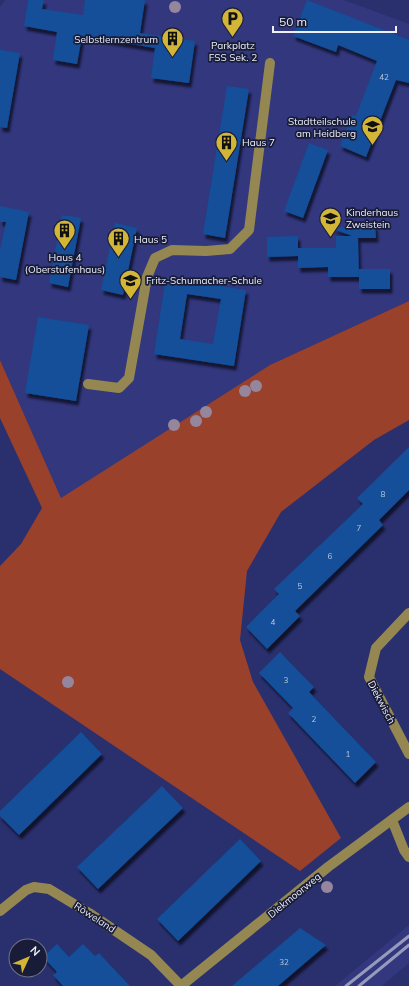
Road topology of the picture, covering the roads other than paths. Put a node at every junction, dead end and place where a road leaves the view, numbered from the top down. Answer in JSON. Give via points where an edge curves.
{"nodes":[{"id":1,"x":270,"y":64,"type":"dead end"},
{"id":2,"x":88,"y":384,"type":"dead end"},
{"id":3,"x":409,"y":614,"type":"edge"},
{"id":4,"x":409,"y":754,"type":"edge"},
{"id":5,"x":409,"y":807,"type":"edge"},
{"id":6,"x":392,"y":820,"type":"junction"},
{"id":7,"x":409,"y":857,"type":"edge"},
{"id":8,"x":0,"y":911,"type":"edge"},
{"id":9,"x":181,"y":986,"type":"edge"}],
"edges":[{"from":1,"to":2,"type":"street","via":[[249,230],[230,249],[172,250],[155,258],[147,277],[129,378],[119,388]]},
{"from":3,"to":4,"type":"street","name":"Diekwisch","via":[[376,648],[369,677]]},
{"from":5,"to":6,"type":"street","name":"Diekmoorweg"},
{"from":6,"to":7,"type":"street"},
{"from":6,"to":9,"type":"street","name":"Diekmoorweg","via":[[328,867]]},
{"from":8,"to":9,"type":"street","name":"Röweland","via":[[26,890],[34,887],[49,889],[151,955]]}]}
